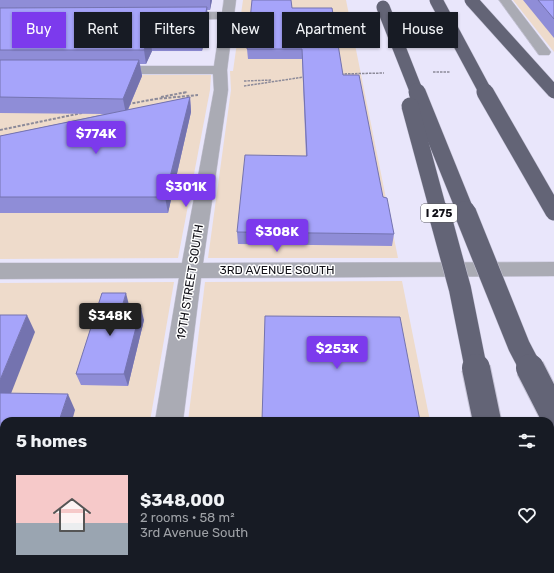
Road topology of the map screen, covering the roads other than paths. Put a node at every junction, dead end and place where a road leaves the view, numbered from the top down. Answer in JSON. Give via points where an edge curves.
{"nodes":[{"id":1,"x":436,"y":0,"type":"edge"},
{"id":2,"x":471,"y":0,"type":"edge"},
{"id":3,"x":504,"y":0,"type":"edge"},
{"id":4,"x":382,"y":3,"type":"edge"},
{"id":5,"x":229,"y":8,"type":"edge"},
{"id":6,"x":197,"y":12,"type":"edge"},
{"id":7,"x":544,"y":52,"type":"dead end"},
{"id":8,"x":102,"y":70,"type":"edge"},
{"id":9,"x":220,"y":70,"type":"junction"},
{"id":10,"x":554,"y":92,"type":"edge"},
{"id":11,"x":554,"y":212,"type":"edge"},
{"id":12,"x":554,"y":269,"type":"edge"},
{"id":13,"x":191,"y":270,"type":"junction"},
{"id":14,"x":0,"y":271,"type":"edge"},
{"id":15,"x":554,"y":415,"type":"edge"},
{"id":16,"x":170,"y":417,"type":"edge"},
{"id":17,"x":486,"y":417,"type":"edge"}],
"edges":[{"from":1,"to":11,"type":"highway","bridge":true},
{"from":2,"to":10,"type":"highway","bridge":true},
{"from":3,"to":7,"type":"street"},
{"from":4,"to":15,"type":"highway","bridge":true,"via":[[519,346]]},
{"from":4,"to":17,"type":"highway","number":"I 275","bridge":true,"via":[[460,289]]},
{"from":5,"to":6,"type":"street"},
{"from":5,"to":9,"type":"street","name":"19TH STREET SOUTH"},
{"from":8,"to":9,"type":"street"},
{"from":9,"to":13,"type":"street","name":"19TH STREET SOUTH","via":[[221,90]]},
{"from":12,"to":13,"type":"street","name":"3RD AVENUE SOUTH"},
{"from":13,"to":14,"type":"street","name":"3RD AVENUE SOUTH"},
{"from":13,"to":16,"type":"street","name":"19TH STREET SOUTH"}]}
